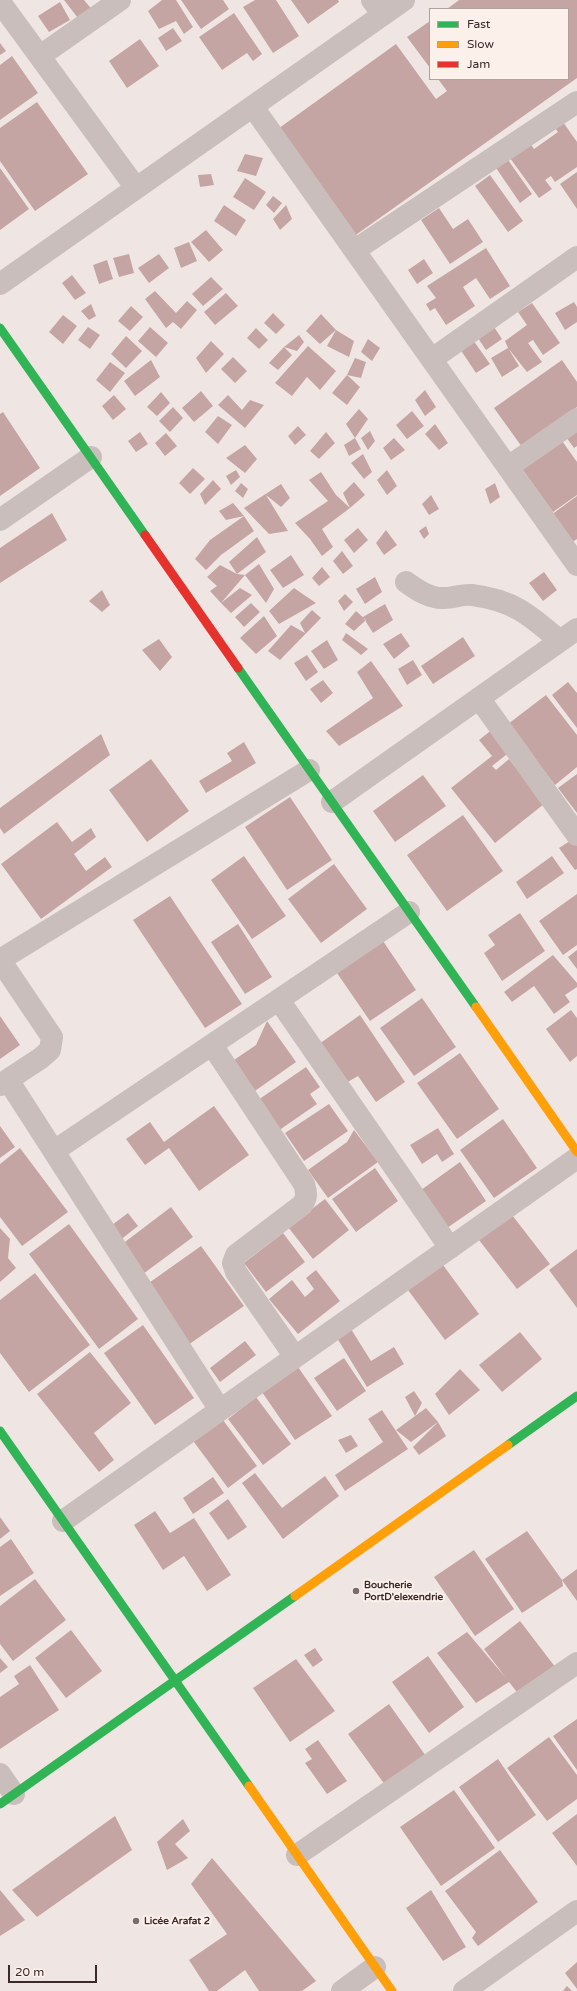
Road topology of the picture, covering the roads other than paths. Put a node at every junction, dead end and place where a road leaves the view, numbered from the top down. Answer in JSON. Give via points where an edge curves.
{"nodes":[{"id":1,"x":120,"y":0,"type":"edge"},
{"id":2,"x":404,"y":0,"type":"edge"},
{"id":3,"x":0,"y":2,"type":"edge"},
{"id":4,"x":378,"y":7,"type":"edge"},
{"id":5,"x":40,"y":56,"type":"junction"},
{"id":6,"x":577,"y":102,"type":"edge"},
{"id":7,"x":253,"y":107,"type":"junction"},
{"id":8,"x":136,"y":188,"type":"junction"},
{"id":9,"x":355,"y":250,"type":"junction"},
{"id":10,"x":577,"y":257,"type":"edge"},
{"id":11,"x":0,"y":284,"type":"edge"},
{"id":12,"x":0,"y":328,"type":"edge"},
{"id":13,"x":432,"y":359,"type":"junction"},
{"id":14,"x":577,"y":419,"type":"edge"},
{"id":15,"x":91,"y":457,"type":"junction"},
{"id":16,"x":508,"y":467,"type":"junction"},
{"id":17,"x":0,"y":520,"type":"edge"},
{"id":18,"x":577,"y":565,"type":"edge"},
{"id":19,"x":406,"y":582,"type":"dead end"},
{"id":20,"x":568,"y":635,"type":"edge"},
{"id":21,"x":479,"y":698,"type":"junction"},
{"id":22,"x":309,"y":770,"type":"junction"},
{"id":23,"x":332,"y":802,"type":"junction"},
{"id":24,"x":577,"y":835,"type":"edge"},
{"id":25,"x":409,"y":912,"type":"junction"},
{"id":26,"x":0,"y":960,"type":"edge"},
{"id":27,"x":279,"y":1000,"type":"junction"},
{"id":28,"x":212,"y":1044,"type":"junction"},
{"id":29,"x":4,"y":1083,"type":"edge"},
{"id":30,"x":54,"y":1151,"type":"junction"},
{"id":31,"x":577,"y":1152,"type":"edge"},
{"id":32,"x":577,"y":1158,"type":"edge"},
{"id":33,"x":450,"y":1248,"type":"junction"},
{"id":34,"x":295,"y":1357,"type":"junction"},
{"id":35,"x":577,"y":1396,"type":"edge"},
{"id":36,"x":220,"y":1410,"type":"junction"},
{"id":37,"x":0,"y":1431,"type":"edge"},
{"id":38,"x":63,"y":1521,"type":"junction"},
{"id":39,"x":577,"y":1663,"type":"edge"},
{"id":40,"x":174,"y":1681,"type":"junction"},
{"id":41,"x":0,"y":1774,"type":"edge"},
{"id":42,"x":7,"y":1799,"type":"edge"},
{"id":43,"x":297,"y":1855,"type":"junction"},
{"id":44,"x":577,"y":1911,"type":"edge"},
{"id":45,"x":375,"y":1967,"type":"junction"},
{"id":46,"x":342,"y":1991,"type":"edge"},
{"id":47,"x":392,"y":1991,"type":"edge"},
{"id":48,"x":464,"y":1991,"type":"edge"}],
"edges":[{"from":1,"to":5,"type":"street"},
{"from":2,"to":4,"type":"street"},
{"from":3,"to":5,"type":"street"},
{"from":4,"to":7,"type":"street"},
{"from":5,"to":8,"type":"street"},
{"from":6,"to":9,"type":"street"},
{"from":7,"to":8,"type":"street"},
{"from":7,"to":9,"type":"street"},
{"from":8,"to":11,"type":"street"},
{"from":9,"to":13,"type":"street"},
{"from":10,"to":13,"type":"street"},
{"from":12,"to":15,"type":"street"},
{"from":13,"to":16,"type":"street"},
{"from":14,"to":16,"type":"street"},
{"from":15,"to":17,"type":"street"},
{"from":15,"to":22,"type":"street"},
{"from":16,"to":18,"type":"street"},
{"from":19,"to":20,"type":"street","via":[[424,594],[443,599],[471,594],[512,605]]},
{"from":20,"to":21,"type":"street"},
{"from":21,"to":23,"type":"street"},
{"from":21,"to":24,"type":"street"},
{"from":22,"to":23,"type":"street"},
{"from":22,"to":26,"type":"street"},
{"from":23,"to":25,"type":"street"},
{"from":25,"to":27,"type":"street"},
{"from":25,"to":31,"type":"street"},
{"from":26,"to":29,"type":"street","via":[[52,1037],[50,1050]]},
{"from":27,"to":28,"type":"street"},
{"from":27,"to":33,"type":"street"},
{"from":28,"to":30,"type":"street"},
{"from":28,"to":34,"type":"street","via":[[304,1184],[307,1198],[302,1206],[236,1255],[233,1263],[236,1272]]},
{"from":29,"to":30,"type":"street"},
{"from":30,"to":36,"type":"street"},
{"from":32,"to":33,"type":"street"},
{"from":33,"to":34,"type":"street"},
{"from":34,"to":36,"type":"street"},
{"from":35,"to":40,"type":"street"},
{"from":36,"to":38,"type":"street"},
{"from":37,"to":38,"type":"street"},
{"from":38,"to":40,"type":"street"},
{"from":39,"to":43,"type":"street"},
{"from":40,"to":42,"type":"street"},
{"from":40,"to":43,"type":"street"},
{"from":41,"to":42,"type":"street"},
{"from":43,"to":45,"type":"street"},
{"from":44,"to":48,"type":"street"},
{"from":45,"to":46,"type":"street"},
{"from":45,"to":47,"type":"street"}]}
